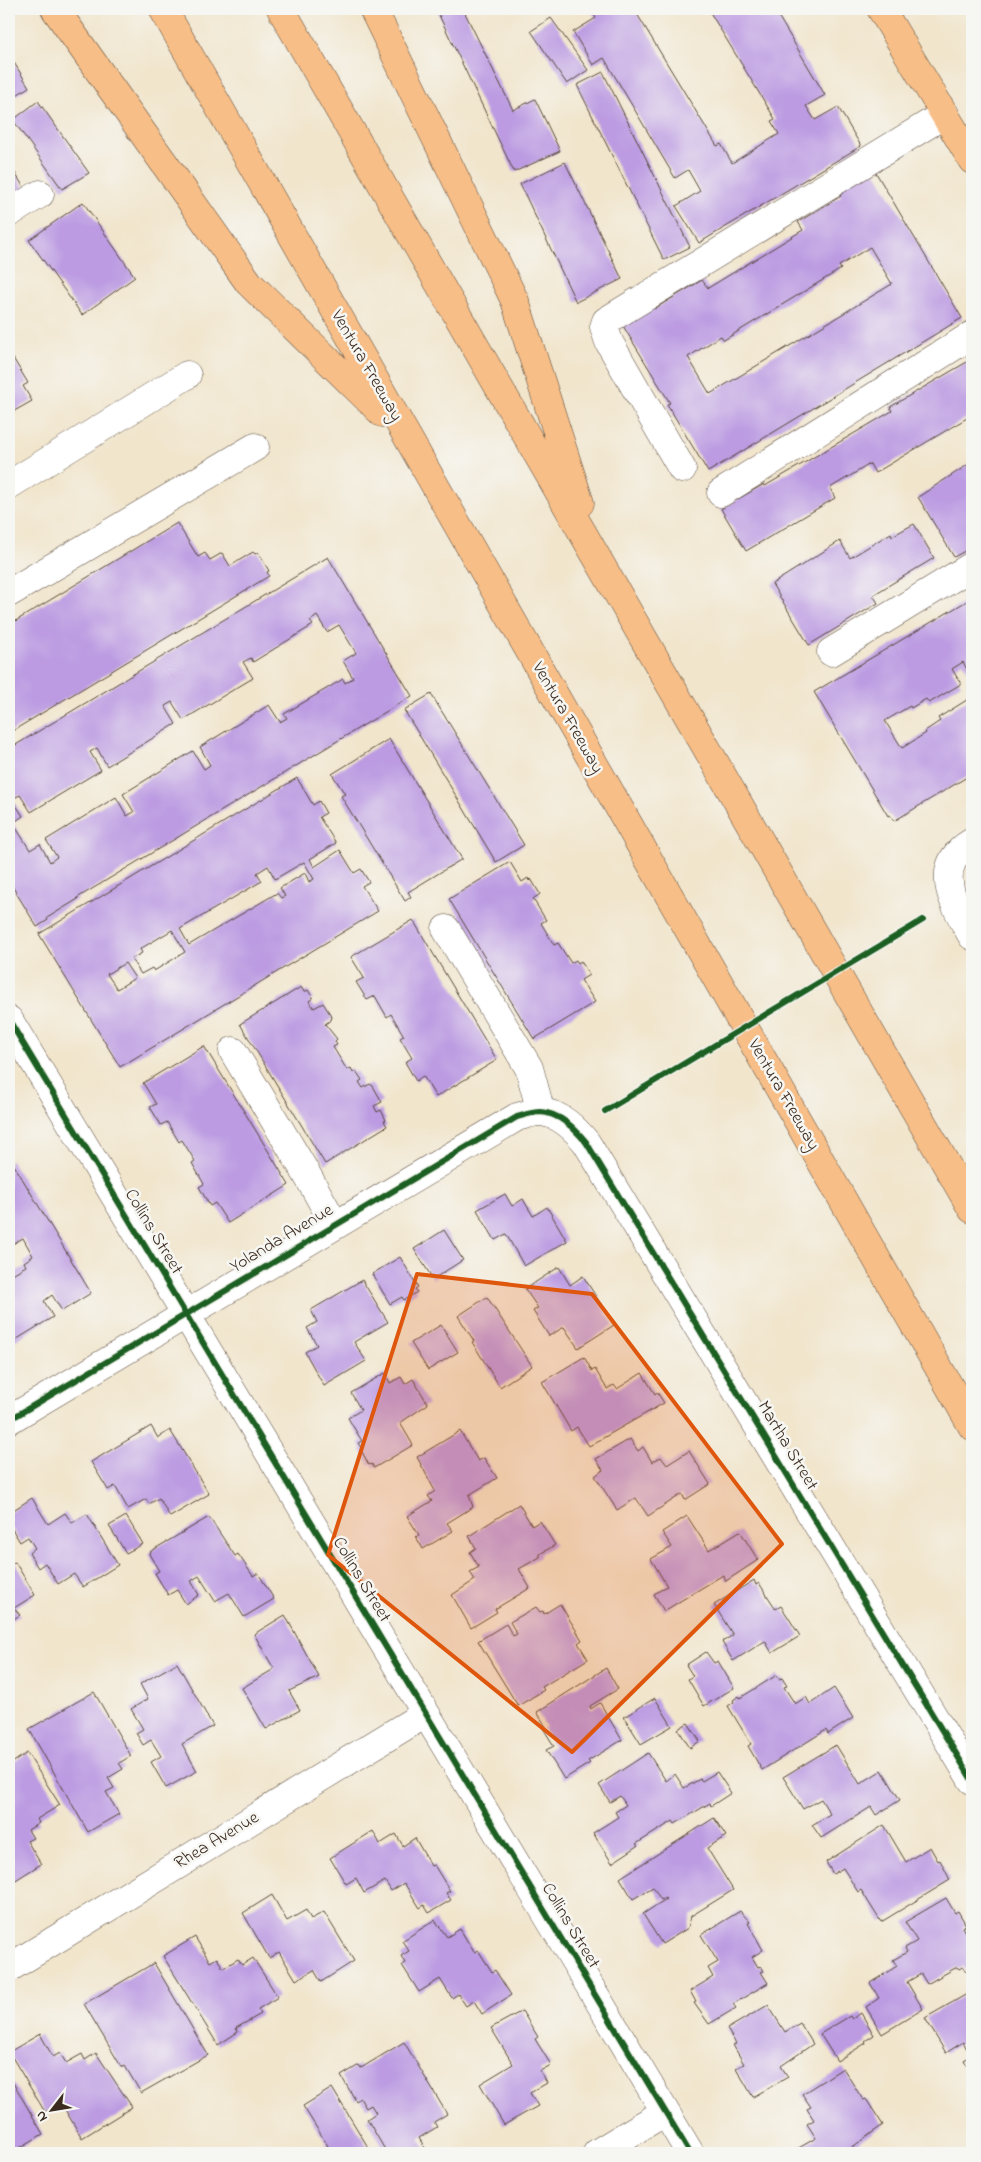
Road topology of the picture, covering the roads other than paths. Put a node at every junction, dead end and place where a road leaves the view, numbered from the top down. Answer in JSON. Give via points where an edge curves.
{"nodes":[{"id":1,"x":55,"y":9,"type":"edge"},
{"id":2,"x":163,"y":9,"type":"edge"},
{"id":3,"x":281,"y":9,"type":"edge"},
{"id":4,"x":373,"y":9,"type":"edge"},
{"id":5,"x":881,"y":9,"type":"edge"},
{"id":6,"x":945,"y":114,"type":"junction"},
{"id":7,"x":972,"y":160,"type":"edge"},
{"id":8,"x":40,"y":194,"type":"dead end"},
{"id":9,"x":9,"y":213,"type":"edge"},
{"id":10,"x":972,"y":335,"type":"edge"},
{"id":11,"x":188,"y":374,"type":"dead end"},
{"id":12,"x":406,"y":437,"type":"junction"},
{"id":13,"x":255,"y":446,"type":"dead end"},
{"id":14,"x":682,"y":469,"type":"dead end"},
{"id":15,"x":9,"y":484,"type":"edge"},
{"id":16,"x":721,"y":493,"type":"dead end"},
{"id":17,"x":596,"y":555,"type":"junction"},
{"id":18,"x":972,"y":566,"type":"edge"},
{"id":19,"x":9,"y":593,"type":"edge"},
{"id":20,"x":831,"y":652,"type":"dead end"},
{"id":21,"x":972,"y":842,"type":"edge"},
{"id":22,"x":446,"y":929,"type":"dead end"},
{"id":23,"x":972,"y":936,"type":"edge"},
{"id":24,"x":9,"y":1020,"type":"edge"},
{"id":25,"x":233,"y":1051,"type":"dead end"},
{"id":26,"x":541,"y":1112,"type":"junction"},
{"id":27,"x":972,"y":1209,"type":"edge"},
{"id":28,"x":335,"y":1225,"type":"junction"},
{"id":29,"x":185,"y":1314,"type":"junction"},
{"id":30,"x":9,"y":1420,"type":"edge"},
{"id":31,"x":972,"y":1426,"type":"edge"},
{"id":32,"x":425,"y":1714,"type":"junction"},
{"id":33,"x":972,"y":1780,"type":"edge"},
{"id":34,"x":9,"y":1968,"type":"edge"},
{"id":35,"x":665,"y":2112,"type":"junction"},
{"id":36,"x":597,"y":2153,"type":"edge"},
{"id":37,"x":690,"y":2153,"type":"edge"}],
"edges":[{"from":1,"to":12,"type":"main road","via":[[249,283]]},
{"from":2,"to":12,"type":"main road","name":"Ventura Freeway"},
{"from":3,"to":17,"type":"main road"},
{"from":4,"to":17,"type":"main road","via":[[515,301]]},
{"from":5,"to":6,"type":"main road"},
{"from":6,"to":7,"type":"main road"},
{"from":6,"to":14,"type":"street","via":[[606,321],[604,327],[609,342]]},
{"from":8,"to":9,"type":"street"},
{"from":10,"to":16,"type":"street"},
{"from":11,"to":15,"type":"street"},
{"from":12,"to":31,"type":"main road","name":"Ventura Freeway"},
{"from":13,"to":19,"type":"street"},
{"from":17,"to":27,"type":"main road"},
{"from":18,"to":20,"type":"street"},
{"from":21,"to":23,"type":"street","via":[[953,861],[947,881],[954,905]]},
{"from":22,"to":26,"type":"street","via":[[529,1068]]},
{"from":24,"to":29,"type":"street","name":"Collins Street"},
{"from":25,"to":28,"type":"street"},
{"from":26,"to":28,"type":"street","name":"Yolanda Avenue","via":[[517,1117]]},
{"from":26,"to":33,"type":"street","name":"Martha Street","via":[[560,1118],[586,1142]]},
{"from":28,"to":29,"type":"street","name":"Yolanda Avenue"},
{"from":29,"to":30,"type":"street","name":"Yolanda Avenue"},
{"from":29,"to":32,"type":"street","name":"Collins Street"},
{"from":32,"to":34,"type":"street","name":"Rhea Avenue"},
{"from":32,"to":35,"type":"street","name":"Collins Street"},
{"from":35,"to":36,"type":"street"},
{"from":35,"to":37,"type":"street","name":"Collins Street"}]}
